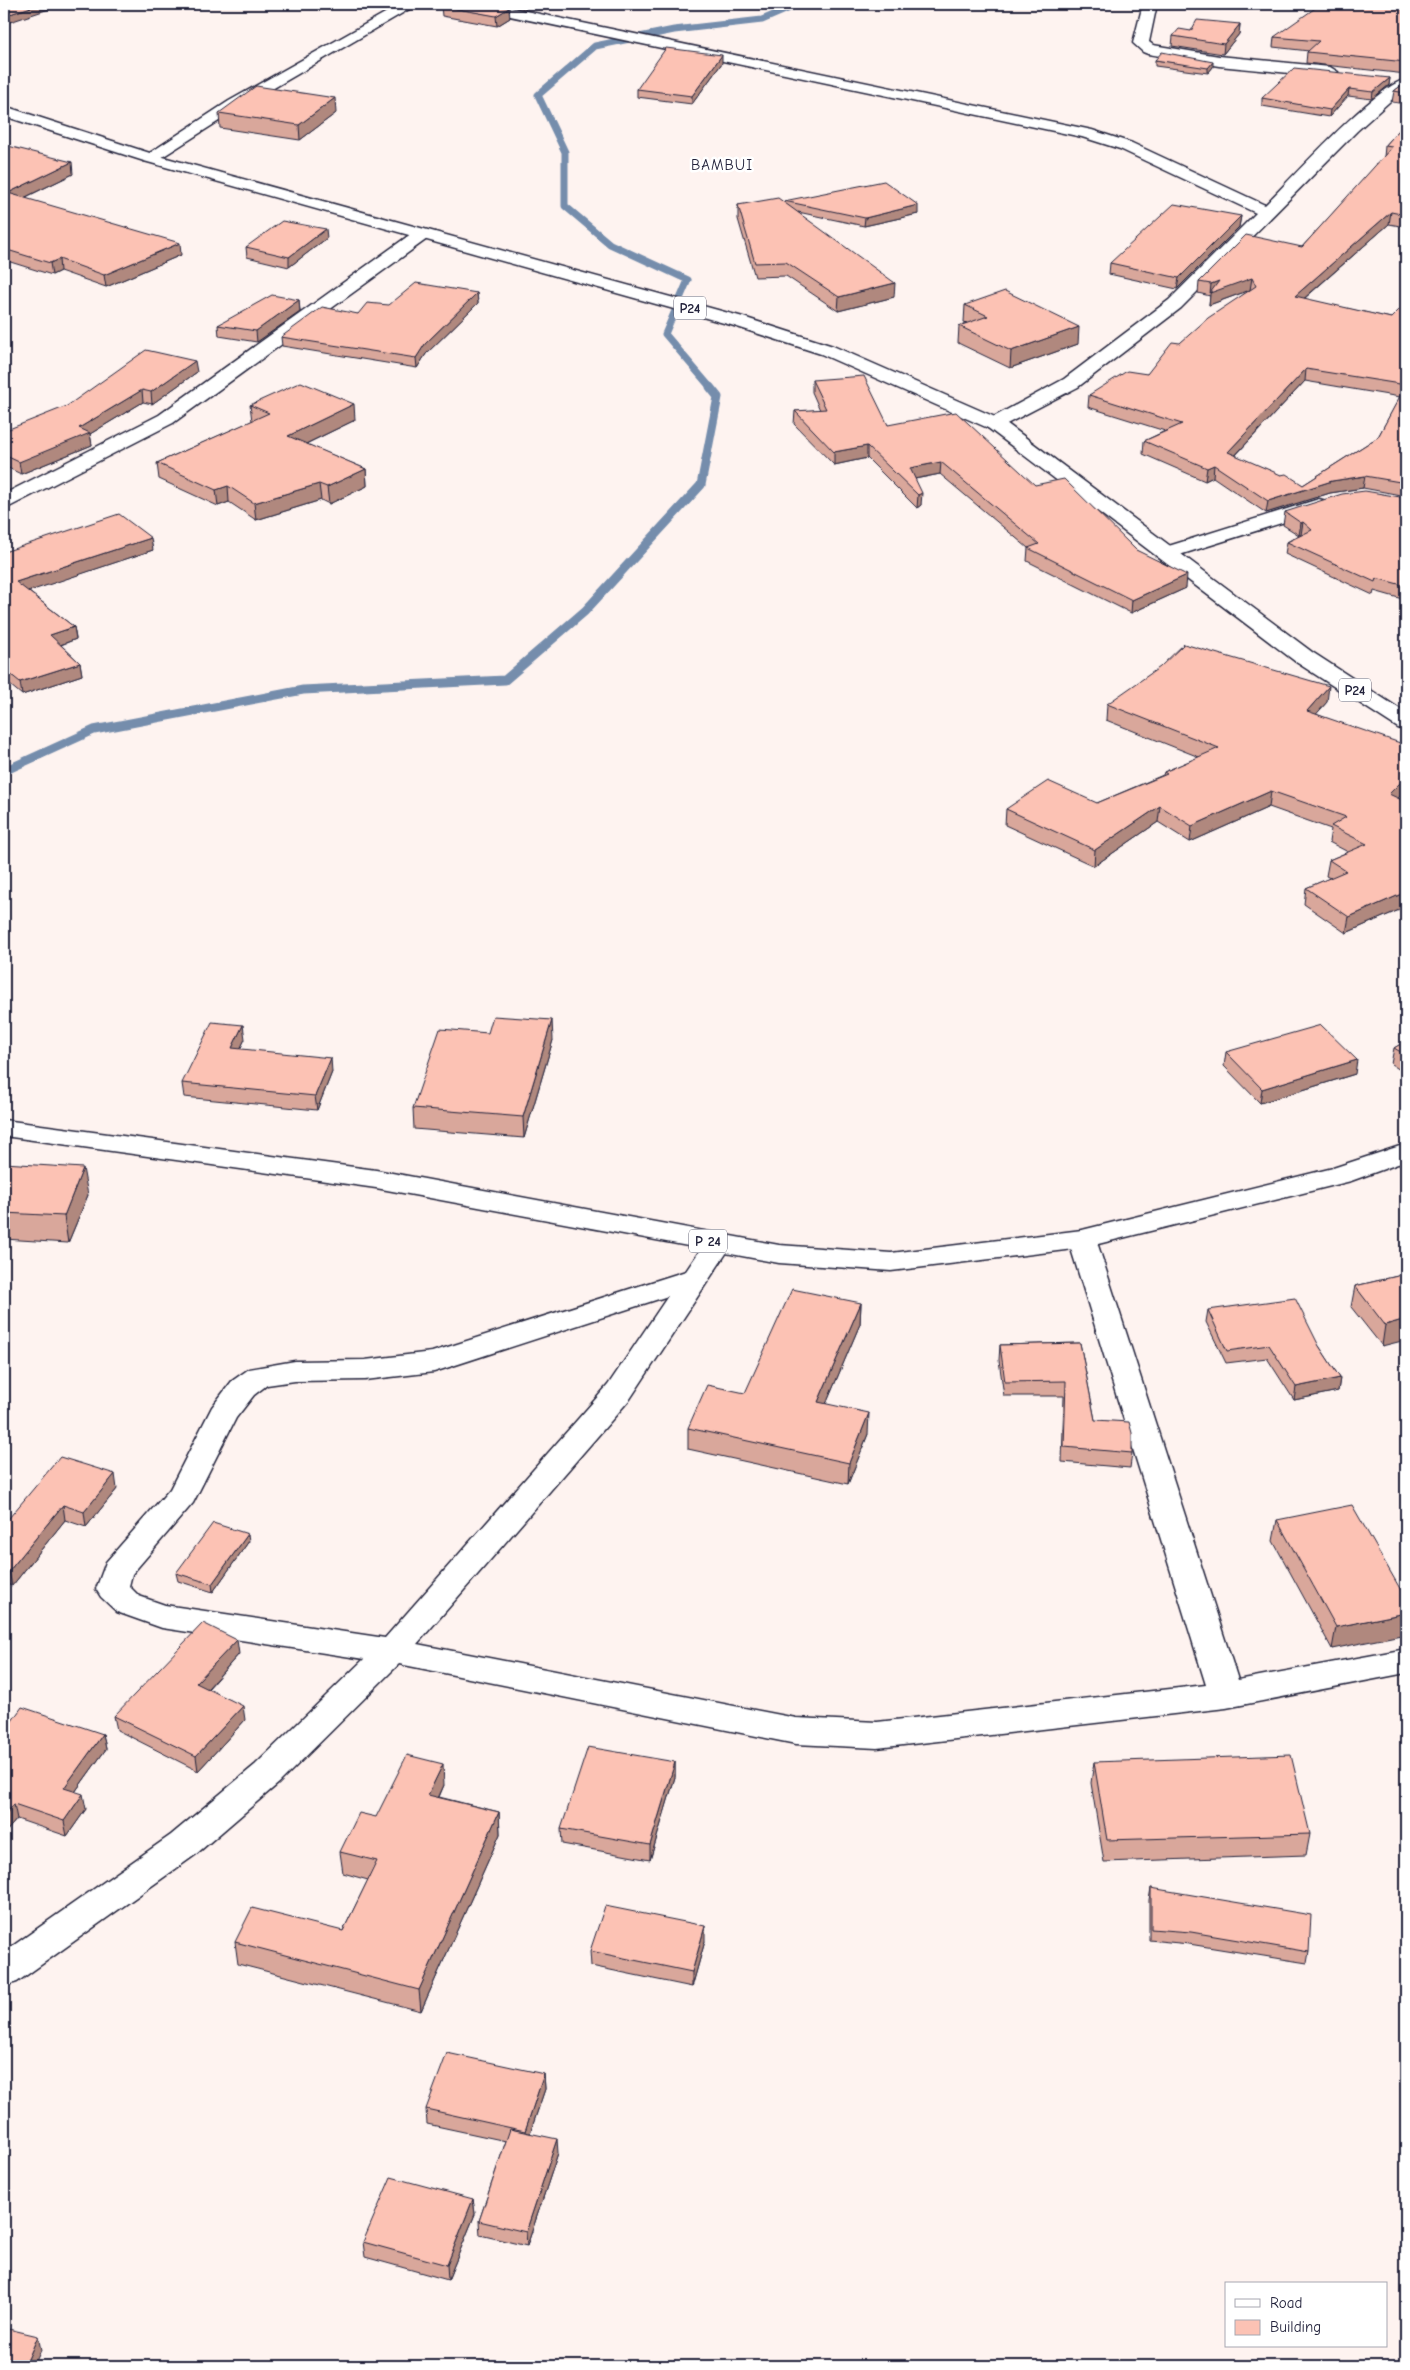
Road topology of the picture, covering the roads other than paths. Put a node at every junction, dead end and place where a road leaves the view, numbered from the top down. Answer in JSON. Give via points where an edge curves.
{"nodes":[{"id":1,"x":411,"y":4,"type":"edge"},
{"id":2,"x":472,"y":4,"type":"edge"},
{"id":3,"x":1150,"y":4,"type":"edge"},
{"id":4,"x":1349,"y":74,"type":"edge"},
{"id":5,"x":1387,"y":78,"type":"edge"},
{"id":6,"x":1406,"y":80,"type":"edge"},
{"id":7,"x":1406,"y":84,"type":"edge"},
{"id":8,"x":4,"y":111,"type":"edge"},
{"id":9,"x":150,"y":158,"type":"junction"},
{"id":10,"x":1267,"y":212,"type":"junction"},
{"id":11,"x":421,"y":235,"type":"junction"},
{"id":12,"x":995,"y":424,"type":"junction"},
{"id":13,"x":1338,"y":499,"type":"edge"},
{"id":14,"x":4,"y":502,"type":"edge"},
{"id":15,"x":1166,"y":553,"type":"junction"},
{"id":16,"x":1406,"y":723,"type":"edge"},
{"id":17,"x":4,"y":1128,"type":"edge"},
{"id":18,"x":1406,"y":1152,"type":"edge"},
{"id":19,"x":1082,"y":1239,"type":"junction"},
{"id":20,"x":719,"y":1243,"type":"junction"},
{"id":21,"x":696,"y":1278,"type":"junction"},
{"id":22,"x":392,"y":1652,"type":"junction"},
{"id":23,"x":1406,"y":1661,"type":"edge"},
{"id":24,"x":1226,"y":1696,"type":"junction"},
{"id":25,"x":4,"y":1971,"type":"edge"}],
"edges":[{"from":1,"to":9,"type":"street","via":[[235,104]]},
{"from":2,"to":10,"type":"street","via":[[1086,133],[1126,146]]},
{"from":3,"to":4,"type":"street","via":[[1140,43],[1148,49],[1219,61]]},
{"from":5,"to":6,"type":"street"},
{"from":7,"to":10,"type":"street","via":[[1393,91],[1351,128]]},
{"from":8,"to":9,"type":"street","number":"P24"},
{"from":9,"to":11,"type":"street","number":"P24"},
{"from":10,"to":12,"type":"street","via":[[1175,304],[1071,383]]},
{"from":11,"to":12,"type":"street","number":"P24","via":[[736,320],[827,350]]},
{"from":11,"to":14,"type":"street","via":[[166,420]]},
{"from":12,"to":15,"type":"street","number":"P24"},
{"from":13,"to":15,"type":"street"},
{"from":15,"to":16,"type":"street","number":"P24","via":[[1304,657]]},
{"from":17,"to":20,"type":"street","number":"P 24","via":[[376,1179]]},
{"from":18,"to":19,"type":"street","number":"P 24","via":[[1342,1175]]},
{"from":19,"to":20,"type":"street","number":"P 24","via":[[891,1262],[778,1254]]},
{"from":19,"to":24,"type":"street"},
{"from":20,"to":21,"type":"street"},
{"from":21,"to":22,"type":"street","via":[[619,1392]]},
{"from":21,"to":22,"type":"street","via":[[434,1362],[365,1370],[295,1371],[258,1376],[243,1388],[223,1414],[182,1495],[117,1570],[112,1589],[128,1604],[162,1616]]},
{"from":22,"to":24,"type":"street","via":[[805,1731],[877,1735]]},
{"from":22,"to":25,"type":"street","via":[[267,1774],[182,1845]]},
{"from":23,"to":24,"type":"street"}]}
